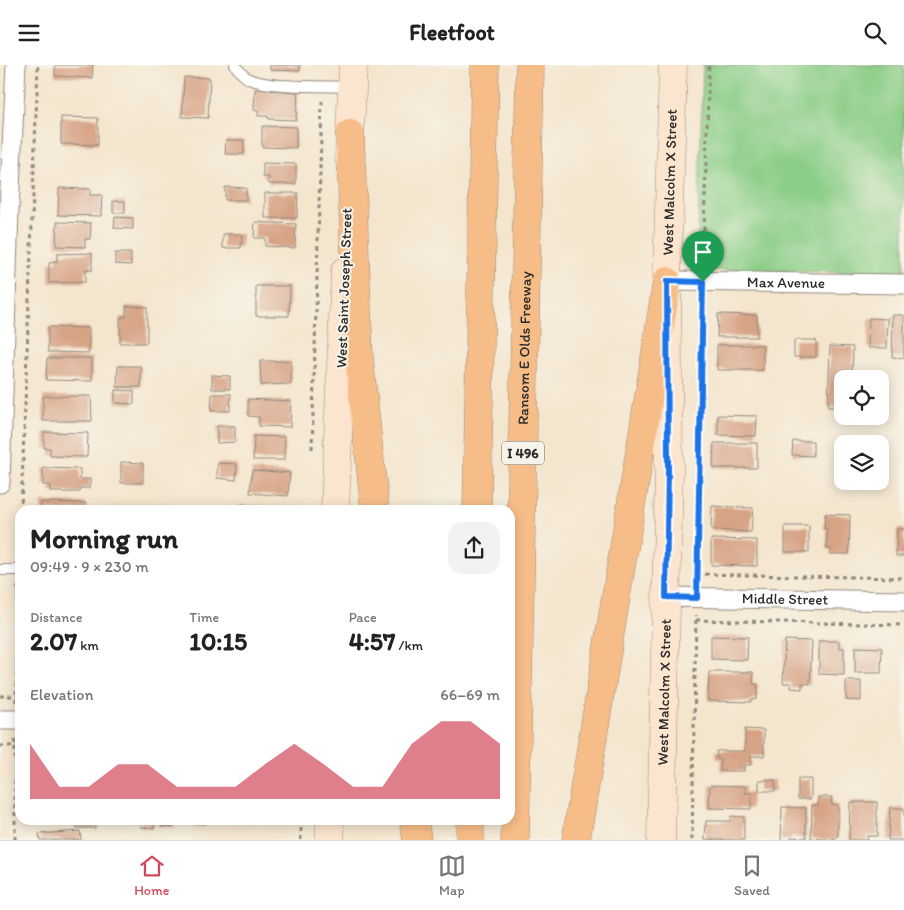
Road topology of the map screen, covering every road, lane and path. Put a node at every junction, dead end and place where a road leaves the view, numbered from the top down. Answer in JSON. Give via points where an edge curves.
{"nodes":[{"id":1,"x":16,"y":65,"type":"edge"},
{"id":2,"x":38,"y":65,"type":"edge"},
{"id":3,"x":236,"y":65,"type":"edge"},
{"id":4,"x":485,"y":65,"type":"edge"},
{"id":5,"x":530,"y":65,"type":"edge"},
{"id":6,"x":673,"y":65,"type":"edge"},
{"id":7,"x":709,"y":65,"type":"edge"},
{"id":8,"x":353,"y":76,"type":"edge"},
{"id":9,"x":323,"y":86,"type":"junction"},
{"id":10,"x":350,"y":134,"type":"junction"},
{"id":11,"x":4,"y":210,"type":"edge"},
{"id":12,"x":667,"y":281,"type":"junction"},
{"id":13,"x":703,"y":282,"type":"junction"},
{"id":14,"x":904,"y":284,"type":"edge"},
{"id":15,"x":312,"y":451,"type":"dead end"},
{"id":16,"x":0,"y":483,"type":"edge"},
{"id":17,"x":21,"y":505,"type":"edge"},
{"id":18,"x":335,"y":505,"type":"edge"},
{"id":19,"x":374,"y":505,"type":"edge"},
{"id":20,"x":477,"y":505,"type":"edge"},
{"id":21,"x":0,"y":570,"type":"edge"},
{"id":22,"x":15,"y":570,"type":"edge"},
{"id":23,"x":697,"y":574,"type":"junction"},
{"id":24,"x":904,"y":578,"type":"edge"},
{"id":25,"x":666,"y":597,"type":"junction"},
{"id":26,"x":697,"y":598,"type":"junction"},
{"id":27,"x":904,"y":601,"type":"edge"},
{"id":28,"x":696,"y":620,"type":"junction"},
{"id":29,"x":904,"y":625,"type":"edge"},
{"id":30,"x":0,"y":696,"type":"edge"},
{"id":31,"x":15,"y":696,"type":"edge"},
{"id":32,"x":12,"y":720,"type":"edge"},
{"id":33,"x":0,"y":746,"type":"edge"},
{"id":34,"x":15,"y":746,"type":"junction"},
{"id":35,"x":302,"y":825,"type":"edge"},
{"id":36,"x":330,"y":825,"type":"edge"},
{"id":37,"x":415,"y":825,"type":"edge"},
{"id":38,"x":470,"y":825,"type":"edge"},
{"id":39,"x":15,"y":840,"type":"edge"},
{"id":40,"x":301,"y":840,"type":"edge"},
{"id":41,"x":330,"y":840,"type":"edge"},
{"id":42,"x":417,"y":840,"type":"edge"},
{"id":43,"x":470,"y":840,"type":"edge"},
{"id":44,"x":515,"y":840,"type":"edge"},
{"id":45,"x":576,"y":840,"type":"edge"},
{"id":46,"x":661,"y":840,"type":"edge"},
{"id":47,"x":692,"y":840,"type":"edge"}],
"edges":[{"from":1,"to":11,"type":"street"},
{"from":2,"to":17,"type":"path"},
{"from":3,"to":9,"type":"lane","via":[[249,79]]},
{"from":4,"to":20,"type":"highway"},
{"from":5,"to":44,"type":"highway","name":"Ransom E Olds Freeway","number":"I 496"},
{"from":6,"to":12,"type":"main road","name":"West Malcolm X Street"},
{"from":7,"to":13,"type":"path"},
{"from":8,"to":9,"type":"lane"},
{"from":8,"to":10,"type":"main road","name":"West Saint Joseph Street"},
{"from":9,"to":15,"type":"path"},
{"from":10,"to":18,"type":"main road","name":"West Saint Joseph Street"},
{"from":10,"to":19,"type":"highway","via":[[359,357]]},
{"from":11,"to":16,"type":"street"},
{"from":12,"to":13,"type":"street","name":"Max Avenue"},
{"from":12,"to":25,"type":"main road","name":"West Malcolm X Street"},
{"from":12,"to":45,"type":"highway"},
{"from":13,"to":14,"type":"street","name":"Max Avenue"},
{"from":13,"to":23,"type":"path"},
{"from":21,"to":22,"type":"lane"},
{"from":23,"to":24,"type":"path"},
{"from":23,"to":26,"type":"path"},
{"from":25,"to":26,"type":"street","name":"Middle Street"},
{"from":25,"to":46,"type":"main road","name":"West Malcolm X Street"},
{"from":26,"to":27,"type":"street","name":"Middle Street"},
{"from":26,"to":28,"type":"path"},
{"from":28,"to":29,"type":"path"},
{"from":28,"to":47,"type":"path"},
{"from":30,"to":31,"type":"path"},
{"from":32,"to":34,"type":"path"},
{"from":33,"to":34,"type":"path"},
{"from":34,"to":39,"type":"path"},
{"from":35,"to":40,"type":"path"},
{"from":36,"to":41,"type":"main road"},
{"from":37,"to":42,"type":"highway"},
{"from":38,"to":43,"type":"highway"}]}
